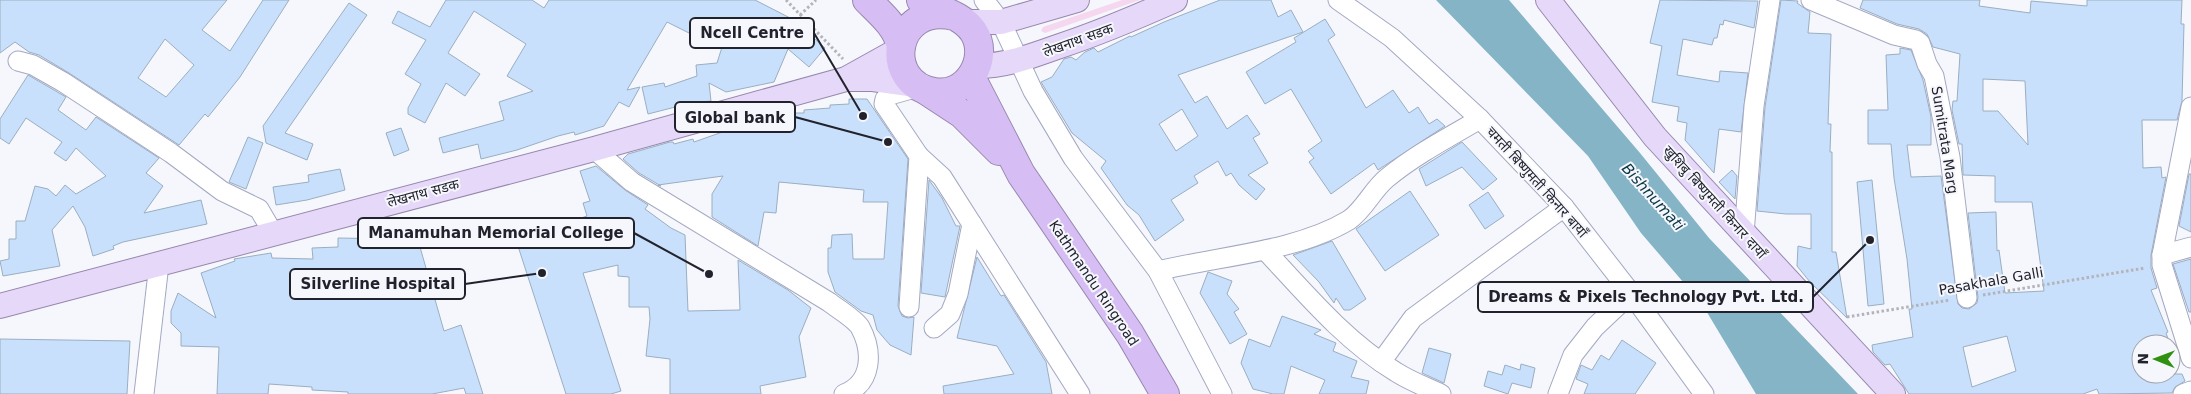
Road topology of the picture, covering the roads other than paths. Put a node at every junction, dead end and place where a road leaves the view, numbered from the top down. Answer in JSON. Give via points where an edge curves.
{"nodes":[{"id":1,"x":866,"y":0,"type":"edge"},
{"id":2,"x":921,"y":0,"type":"edge"},
{"id":3,"x":984,"y":0,"type":"edge"},
{"id":4,"x":1077,"y":0,"type":"edge"},
{"id":5,"x":1174,"y":0,"type":"edge"},
{"id":6,"x":1338,"y":0,"type":"edge"},
{"id":7,"x":1548,"y":0,"type":"edge"},
{"id":8,"x":1770,"y":0,"type":"edge"},
{"id":9,"x":1811,"y":0,"type":"edge"},
{"id":10,"x":960,"y":19,"type":"junction"},
{"id":11,"x":1001,"y":22,"type":"junction"},
{"id":12,"x":901,"y":48,"type":"junction"},
{"id":13,"x":1019,"y":60,"type":"junction"},
{"id":14,"x":18,"y":61,"type":"dead end"},
{"id":15,"x":974,"y":72,"type":"junction"},
{"id":16,"x":846,"y":79,"type":"junction"},
{"id":17,"x":921,"y":87,"type":"junction"},
{"id":18,"x":2191,"y":107,"type":"edge"},
{"id":19,"x":1480,"y":119,"type":"junction"},
{"id":20,"x":594,"y":149,"type":"junction"},
{"id":21,"x":919,"y":156,"type":"junction"},
{"id":22,"x":1021,"y":174,"type":"junction"},
{"id":23,"x":1564,"y":207,"type":"junction"},
{"id":24,"x":972,"y":224,"type":"junction"},
{"id":25,"x":273,"y":232,"type":"junction"},
{"id":26,"x":1744,"y":234,"type":"junction"},
{"id":27,"x":2191,"y":247,"type":"edge"},
{"id":28,"x":1265,"y":250,"type":"junction"},
{"id":29,"x":2162,"y":260,"type":"junction"},
{"id":30,"x":159,"y":264,"type":"junction"},
{"id":31,"x":1158,"y":271,"type":"junction"},
{"id":32,"x":1630,"y":293,"type":"junction"},
{"id":33,"x":1967,"y":298,"type":"road end"},
{"id":34,"x":0,"y":306,"type":"edge"},
{"id":35,"x":909,"y":307,"type":"dead end"},
{"id":36,"x":934,"y":328,"type":"dead end"},
{"id":37,"x":2191,"y":358,"type":"edge"},
{"id":38,"x":1381,"y":362,"type":"junction"},
{"id":39,"x":2191,"y":391,"type":"edge"},
{"id":40,"x":144,"y":394,"type":"edge"},
{"id":41,"x":844,"y":394,"type":"edge"},
{"id":42,"x":1080,"y":394,"type":"edge"},
{"id":43,"x":1165,"y":394,"type":"edge"},
{"id":44,"x":1222,"y":394,"type":"edge"},
{"id":45,"x":1441,"y":394,"type":"edge"},
{"id":46,"x":1558,"y":394,"type":"edge"},
{"id":47,"x":1704,"y":394,"type":"edge"},
{"id":48,"x":1893,"y":394,"type":"edge"},
{"id":49,"x":2183,"y":394,"type":"edge"}],
"edges":[{"from":1,"to":12,"type":"highway","name":"Kathmandu Ringroad","via":[[886,18],[898,36]]},
{"from":2,"to":10,"type":"highway"},
{"from":3,"to":11,"type":"street"},
{"from":4,"to":11,"type":"main road"},
{"from":5,"to":13,"type":"main road","name":"लेखनाथ सडक","via":[[1110,28]]},
{"from":6,"to":19,"type":"street","name":"चमती बिष्णुमती किनार बायाँ","via":[[1392,38]]},
{"from":7,"to":26,"type":"main road","name":"खुशिबु बिष्णुमती किनार दायाँ","via":[[1655,136]]},
{"from":8,"to":26,"type":"street","via":[[1754,106]]},
{"from":9,"to":33,"type":"street","name":"Sumitrata Marg","via":[[1920,43],[1934,76],[1950,157]]},
{"from":10,"to":11,"type":"main road"},
{"from":10,"to":12,"type":"highway","via":[[937,14],[920,18],[904,35]]},
{"from":10,"to":15,"type":"highway","name":"Kathmandu Ringroad","via":[[973,31],[978,42],[980,54]]},
{"from":11,"to":13,"type":"street"},
{"from":12,"to":16,"type":"main road","name":"लेखनाथ सडक"},
{"from":12,"to":17,"type":"highway","name":"Kathmandu Ringroad","via":[[903,69]]},
{"from":13,"to":15,"type":"main road","name":"लेखनाथ सडक"},
{"from":13,"to":31,"type":"street","via":[[1033,91],[1073,158]]},
{"from":14,"to":25,"type":"street","via":[[33,65],[62,82],[171,153],[222,191],[259,209]]},
{"from":15,"to":17,"type":"highway","via":[[965,84],[947,92]]},
{"from":15,"to":22,"type":"highway","name":"Kathmandu Ringroad"},
{"from":16,"to":17,"type":"main road","name":"लेखनाथ सडक","via":[[873,79]]},
{"from":16,"to":20,"type":"main road","name":"लेखनाथ सडक"},
{"from":17,"to":21,"type":"street","via":[[890,95],[884,104]]},
{"from":17,"to":22,"type":"highway","name":"Kathmandu Ringroad","via":[[968,120]]},
{"from":18,"to":29,"type":"street"},
{"from":19,"to":23,"type":"street","name":"चमती बिष्णुमती किनार बायाँ"},
{"from":19,"to":28,"type":"street","via":[[1386,178],[1350,219],[1326,232]]},
{"from":20,"to":25,"type":"main road","name":"लेखनाथ सडक"},
{"from":20,"to":41,"type":"street","via":[[632,182],[829,302],[859,326],[870,356],[869,365],[861,382]]},
{"from":21,"to":24,"type":"street","via":[[942,176]]},
{"from":21,"to":35,"type":"street"},
{"from":22,"to":43,"type":"highway","name":"Kathmandu Ringroad","via":[[1130,334]]},
{"from":23,"to":32,"type":"street","name":"चमती बिष्णुमती किनार बायाँ"},
{"from":23,"to":38,"type":"street","via":[[1413,318]]},
{"from":24,"to":36,"type":"street","via":[[958,294],[950,314]]},
{"from":24,"to":42,"type":"street"},
{"from":25,"to":30,"type":"main road","name":"लेखनाथ सडक"},
{"from":26,"to":48,"type":"main road","name":"खुशिबु बिष्णुमती किनार दायाँ"},
{"from":27,"to":29,"type":"street"},
{"from":28,"to":31,"type":"street"},
{"from":28,"to":38,"type":"street","via":[[1343,330]]},
{"from":29,"to":37,"type":"street"},
{"from":30,"to":34,"type":"main road","name":"लेखनाथ सडक"},
{"from":30,"to":40,"type":"street"},
{"from":31,"to":44,"type":"street"},
{"from":32,"to":46,"type":"street","via":[[1595,327],[1573,355]]},
{"from":32,"to":47,"type":"street","name":"चमती बिष्णुमती किनार बायाँ"},
{"from":38,"to":45,"type":"street"},
{"from":39,"to":49,"type":"street"}]}
